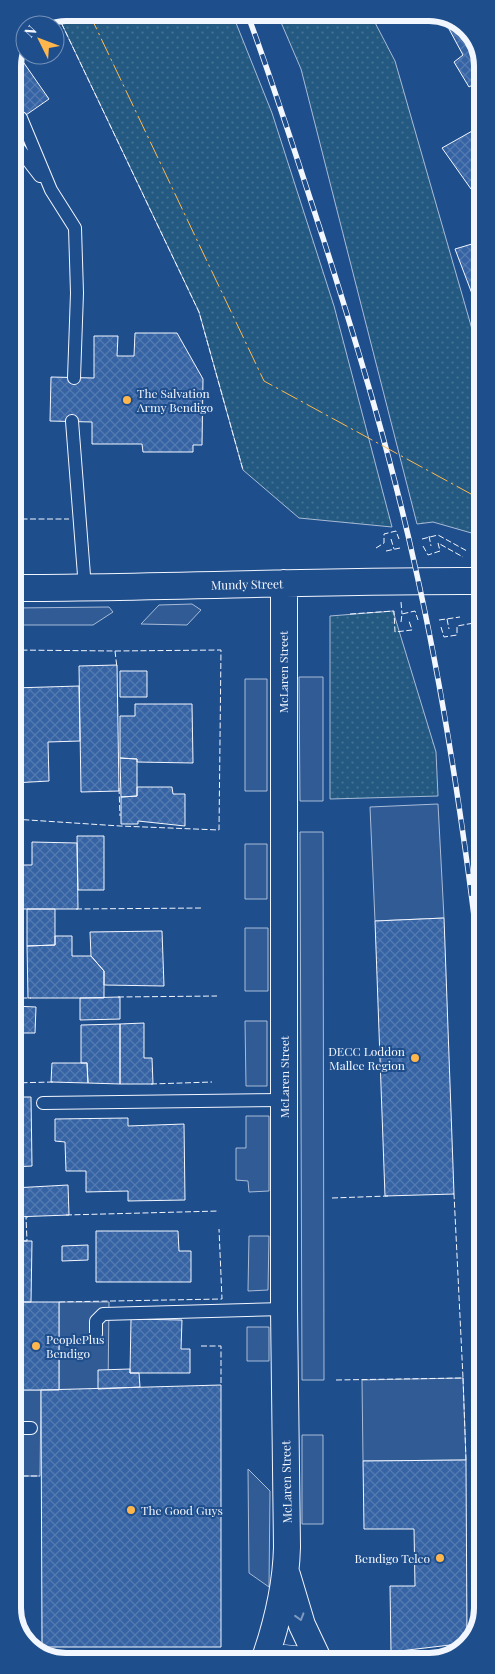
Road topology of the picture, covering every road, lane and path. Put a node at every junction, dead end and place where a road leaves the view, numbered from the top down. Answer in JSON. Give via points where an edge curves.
{"nodes":[{"id":1,"x":21,"y":118,"type":"dead end"},
{"id":2,"x":21,"y":151,"type":"edge"},
{"id":3,"x":51,"y":190,"type":"junction"},
{"id":4,"x":74,"y":378,"type":"dead end"},
{"id":5,"x":72,"y":421,"type":"dead end"},
{"id":6,"x":474,"y":581,"type":"edge"},
{"id":7,"x":284,"y":583,"type":"junction"},
{"id":8,"x":21,"y":588,"type":"edge"},
{"id":9,"x":85,"y":588,"type":"junction"},
{"id":10,"x":284,"y":1100,"type":"junction"},
{"id":11,"x":43,"y":1103,"type":"dead end"},
{"id":12,"x":284,"y":1309,"type":"junction"},
{"id":13,"x":96,"y":1334,"type":"dead end"},
{"id":14,"x":21,"y":1428,"type":"edge"},
{"id":15,"x":32,"y":1428,"type":"dead end"},
{"id":16,"x":286,"y":1572,"type":"junction"},
{"id":17,"x":267,"y":1653,"type":"edge"},
{"id":18,"x":315,"y":1653,"type":"edge"}],
"edges":[{"from":1,"to":3,"type":"lane"},
{"from":2,"to":3,"type":"lane"},
{"from":3,"to":4,"type":"lane","via":[[75,228]]},
{"from":5,"to":9,"type":"lane"},
{"from":6,"to":7,"type":"street","name":"Mundy Street"},
{"from":7,"to":9,"type":"street","name":"Mundy Street"},
{"from":7,"to":10,"type":"street","name":"McLaren Street"},
{"from":8,"to":9,"type":"street","name":"Mundy Street"},
{"from":10,"to":11,"type":"lane"},
{"from":10,"to":12,"type":"street","name":"McLaren Street"},
{"from":12,"to":13,"type":"lane","via":[[103,1314],[96,1321]]},
{"from":12,"to":16,"type":"street","name":"McLaren Street"},
{"from":14,"to":15,"type":"lane"},
{"from":16,"to":17,"type":"street","name":"McLaren Street","via":[[276,1627]]},
{"from":16,"to":18,"type":"street","name":"McLaren Street","one_way":true,"via":[[302,1625]]}]}
